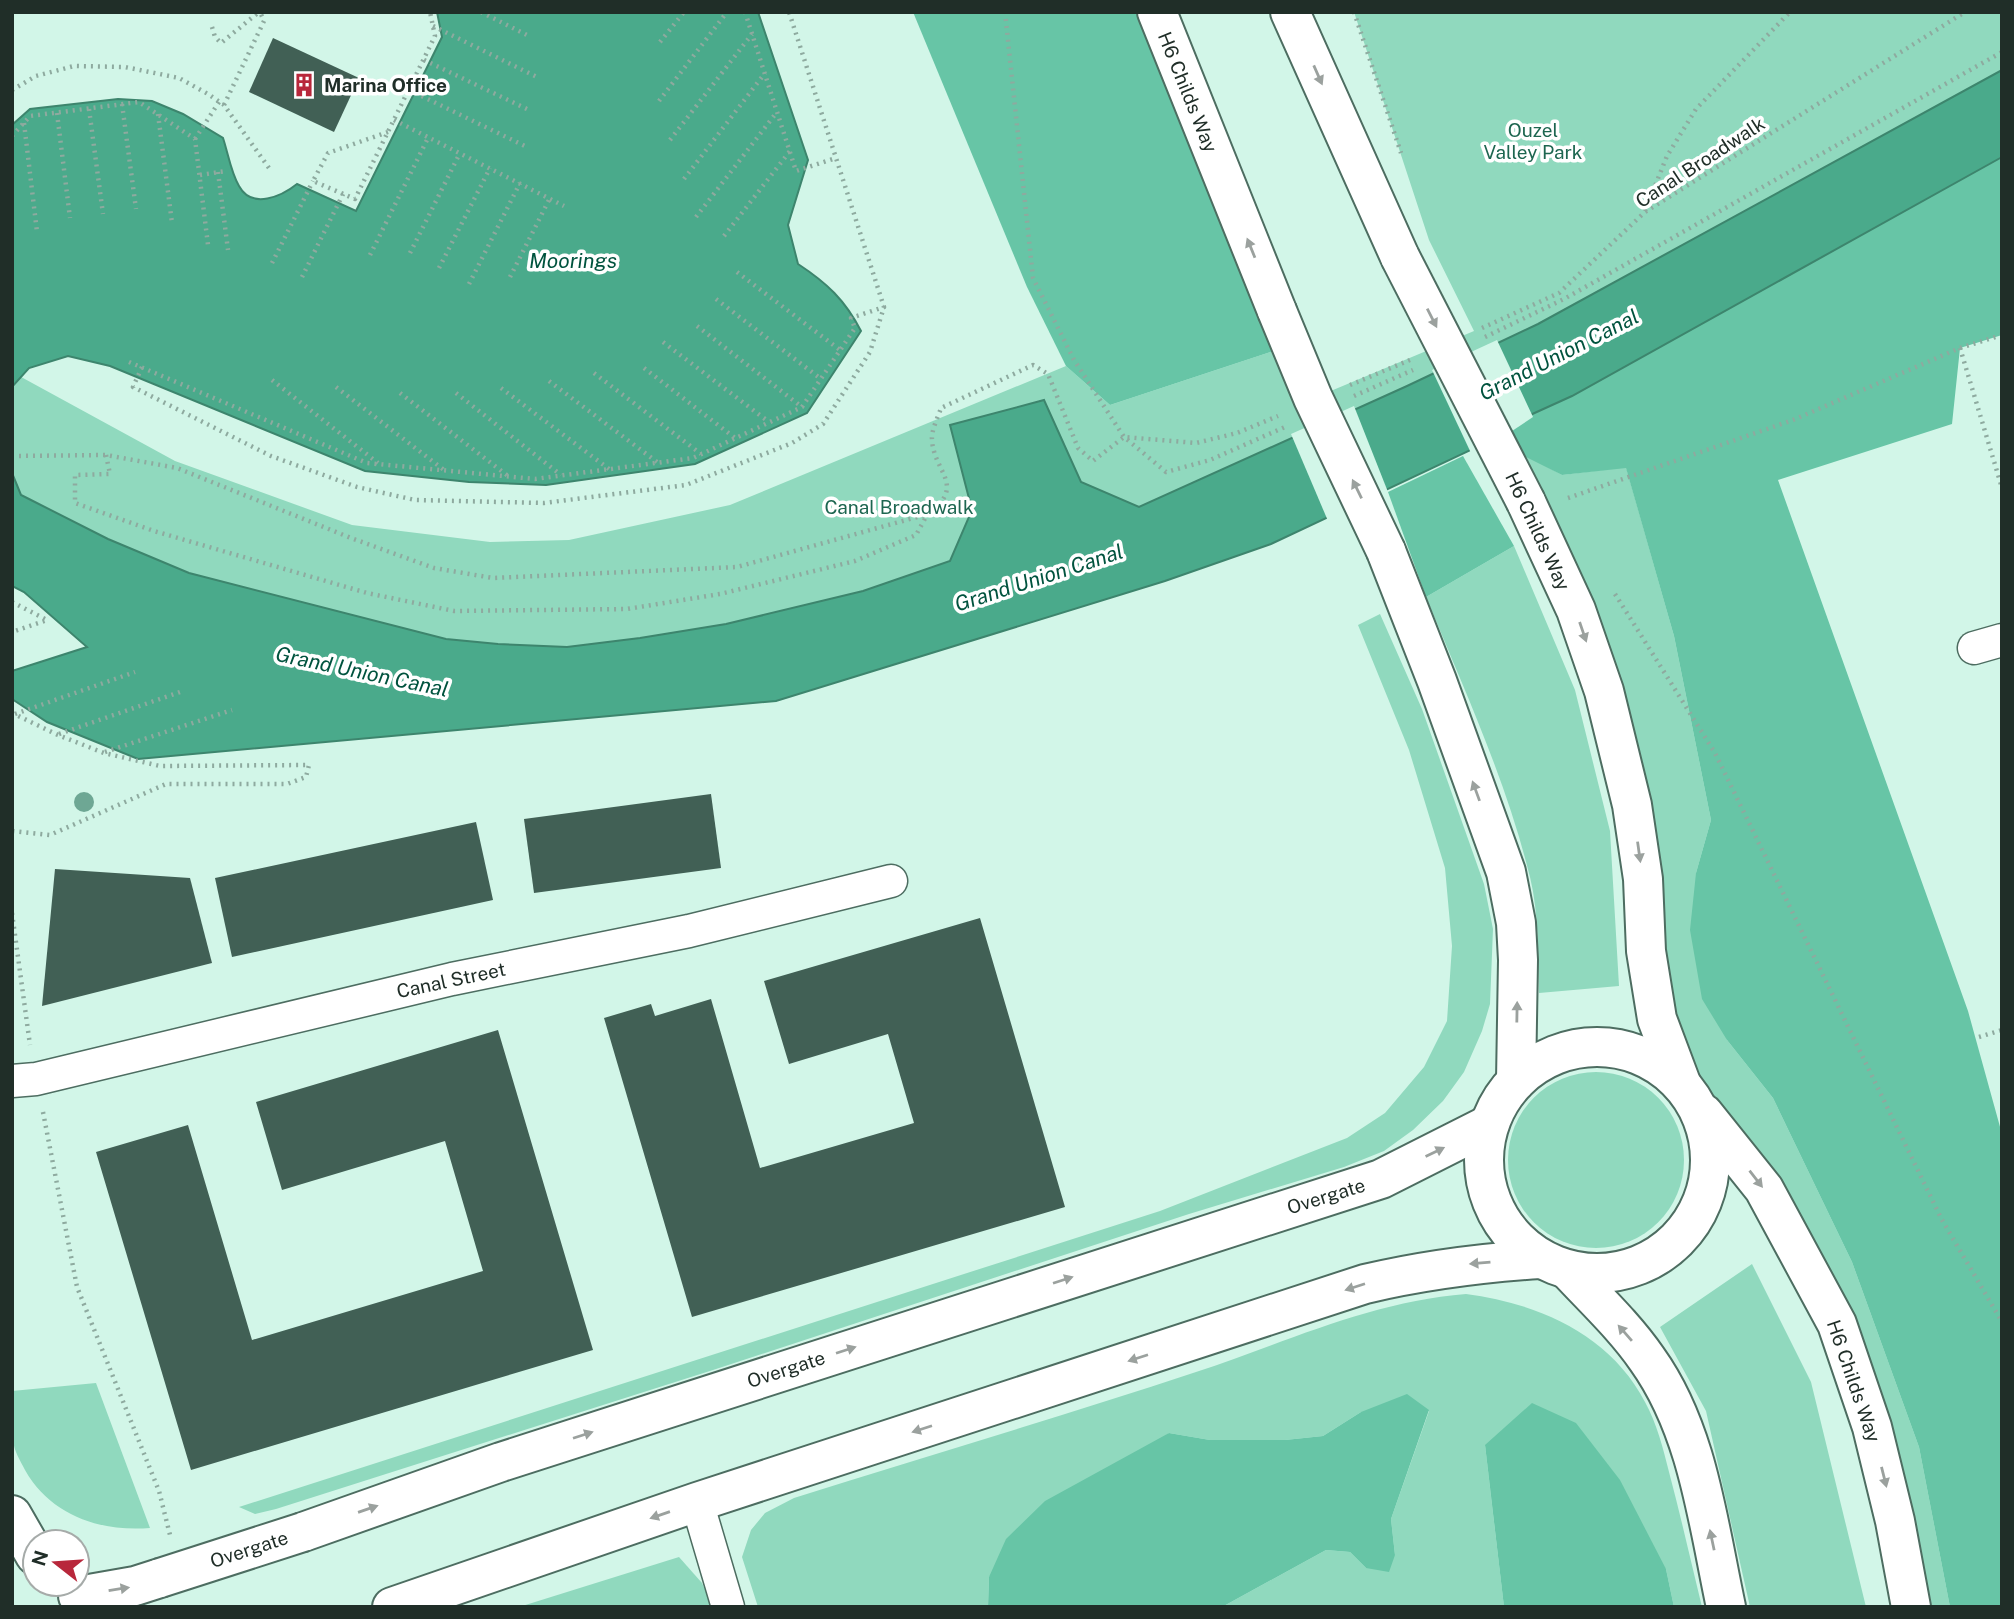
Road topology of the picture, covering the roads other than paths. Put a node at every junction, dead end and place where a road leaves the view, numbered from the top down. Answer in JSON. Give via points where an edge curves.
{"nodes":[{"id":1,"x":1157,"y":12,"type":"edge"},
{"id":2,"x":1290,"y":12,"type":"edge"},
{"id":3,"x":891,"y":881,"type":"dead end"},
{"id":4,"x":24,"y":1080,"type":"edge"},
{"id":5,"x":1516,"y":1081,"type":"junction"},
{"id":6,"x":1690,"y":1095,"type":"junction"},
{"id":7,"x":1488,"y":1125,"type":"junction"},
{"id":8,"x":1555,"y":1265,"type":"junction"},
{"id":9,"x":697,"y":1502,"type":"junction"},
{"id":10,"x":12,"y":1515,"type":"edge"},
{"id":11,"x":21,"y":1531,"type":"edge"},
{"id":12,"x":91,"y":1593,"type":"edge"},
{"id":13,"x":392,"y":1607,"type":"edge"},
{"id":14,"x":728,"y":1607,"type":"edge"},
{"id":15,"x":1726,"y":1607,"type":"edge"},
{"id":16,"x":1911,"y":1607,"type":"edge"}],
"edges":[{"from":5,"to":1,"type":"street","name":"H6 Childs Way","one_way":true,"bridge":true,"via":[[1518,960],[1506,872],[1386,551],[1313,398]]},
{"from":2,"to":6,"type":"street","name":"H6 Childs Way","one_way":true,"bridge":true,"via":[[1400,257],[1541,502],[1604,691],[1632,805],[1657,1019]]},
{"from":3,"to":4,"type":"street","name":"Canal Street","via":[[689,931],[452,979]]},
{"from":5,"to":6,"type":"street","via":[[1545,1058],[1580,1047],[1618,1048],[1652,1059]]},
{"from":5,"to":7,"type":"street","via":[[1499,1101]]},
{"from":6,"to":8,"type":"street","via":[[1709,1138],[1711,1170],[1703,1202],[1687,1230],[1663,1253],[1634,1268],[1602,1274]]},
{"from":6,"to":16,"type":"street","name":"H6 Childs Way","one_way":true,"via":[[1764,1189],[1837,1324],[1872,1427]]},
{"from":7,"to":8,"type":"street","via":[[1483,1156],[1487,1186],[1498,1215],[1516,1240]]},
{"from":12,"to":7,"type":"street","name":"Overgate","one_way":true,"bridge":true,"via":[[160,1578],[514,1458],[1381,1178]]},
{"from":8,"to":9,"type":"street","one_way":true,"via":[[1472,1264],[1365,1284]]},
{"from":15,"to":8,"type":"street","one_way":true,"via":[[1697,1471],[1675,1406],[1647,1358]]},
{"from":9,"to":13,"type":"street","one_way":true},
{"from":9,"to":14,"type":"street"},
{"from":10,"to":11,"type":"street"}]}
